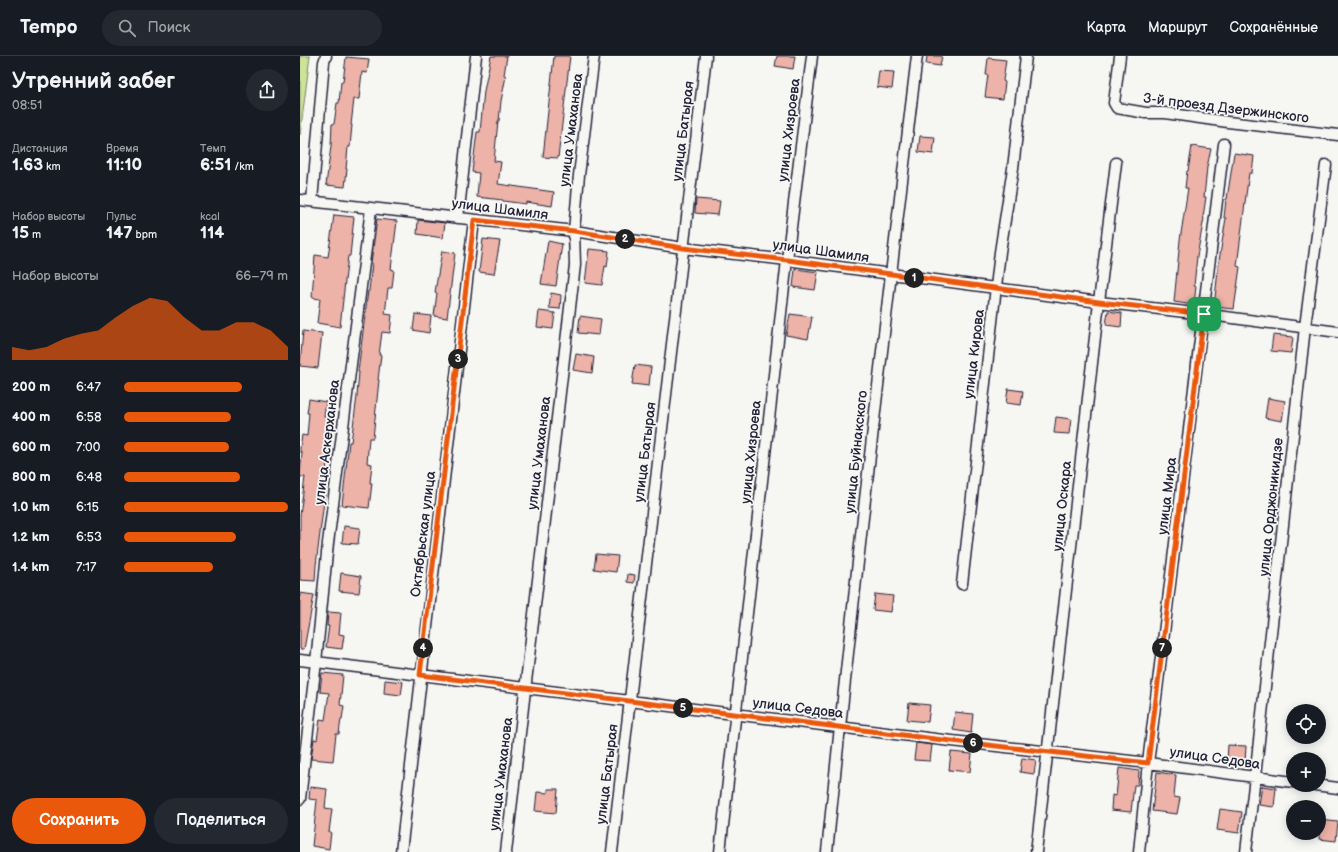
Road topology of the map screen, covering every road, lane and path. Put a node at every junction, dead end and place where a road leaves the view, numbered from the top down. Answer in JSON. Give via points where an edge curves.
{"nodes":[{"id":1,"x":326,"y":56,"type":"edge"},
{"id":2,"x":476,"y":56,"type":"edge"},
{"id":3,"x":594,"y":56,"type":"edge"},
{"id":4,"x":706,"y":56,"type":"edge"},
{"id":5,"x":812,"y":56,"type":"edge"},
{"id":6,"x":917,"y":56,"type":"edge"},
{"id":7,"x":1026,"y":56,"type":"edge"},
{"id":8,"x":1120,"y":56,"type":"edge"},
{"id":9,"x":1338,"y":135,"type":"edge"},
{"id":10,"x":1224,"y":144,"type":"dead end"},
{"id":11,"x":1116,"y":163,"type":"dead end"},
{"id":12,"x":1326,"y":165,"type":"dead end"},
{"id":13,"x":300,"y":200,"type":"edge"},
{"id":14,"x":312,"y":201,"type":"junction"},
{"id":15,"x":371,"y":209,"type":"junction"},
{"id":16,"x":458,"y":218,"type":"junction"},
{"id":17,"x":474,"y":220,"type":"junction"},
{"id":18,"x":574,"y":231,"type":"junction"},
{"id":19,"x":683,"y":248,"type":"junction"},
{"id":20,"x":787,"y":260,"type":"junction"},
{"id":21,"x":890,"y":275,"type":"junction"},
{"id":22,"x":996,"y":288,"type":"junction"},
{"id":23,"x":1099,"y":302,"type":"junction"},
{"id":24,"x":1204,"y":314,"type":"junction"},
{"id":25,"x":1305,"y":327,"type":"junction"},
{"id":26,"x":1338,"y":332,"type":"edge"},
{"id":27,"x":962,"y":584,"type":"dead end"},
{"id":28,"x":300,"y":660,"type":"edge"},
{"id":29,"x":316,"y":662,"type":"junction"},
{"id":30,"x":420,"y":675,"type":"junction"},
{"id":31,"x":525,"y":688,"type":"junction"},
{"id":32,"x":630,"y":701,"type":"junction"},
{"id":33,"x":736,"y":714,"type":"junction"},
{"id":34,"x":840,"y":727,"type":"junction"},
{"id":35,"x":1048,"y":751,"type":"junction"},
{"id":36,"x":1148,"y":763,"type":"junction"},
{"id":37,"x":1255,"y":777,"type":"junction"},
{"id":38,"x":1286,"y":781,"type":"edge"},
{"id":39,"x":1326,"y":786,"type":"edge"},
{"id":40,"x":1338,"y":788,"type":"edge"},
{"id":41,"x":300,"y":799,"type":"edge"},
{"id":42,"x":400,"y":852,"type":"edge"},
{"id":43,"x":506,"y":852,"type":"edge"},
{"id":44,"x":612,"y":852,"type":"edge"},
{"id":45,"x":720,"y":852,"type":"edge"},
{"id":46,"x":827,"y":852,"type":"edge"},
{"id":47,"x":1036,"y":852,"type":"edge"},
{"id":48,"x":1139,"y":852,"type":"edge"},
{"id":49,"x":1246,"y":852,"type":"edge"}],
"edges":[{"from":1,"to":14,"type":"street"},
{"from":2,"to":16,"type":"street"},
{"from":3,"to":18,"type":"street","name":"улица Умаханова"},
{"from":4,"to":19,"type":"street","name":"улица Батырая"},
{"from":5,"to":20,"type":"street","name":"улица Хизроева"},
{"from":6,"to":21,"type":"street","name":"улица Буйнакского"},
{"from":7,"to":22,"type":"street","name":"улица Кирова"},
{"from":8,"to":9,"type":"street","name":"3-й проезд Дзержинского","via":[[1114,102],[1117,108]]},
{"from":10,"to":24,"type":"street","name":"улица Мира"},
{"from":11,"to":23,"type":"street","name":"улица Оскара"},
{"from":12,"to":25,"type":"street","name":"улица Орджоникидзе"},
{"from":13,"to":14,"type":"street","name":"улица Шамиля"},
{"from":14,"to":15,"type":"street","name":"улица Шамиля"},
{"from":15,"to":16,"type":"street","name":"улица Шамиля"},
{"from":15,"to":29,"type":"street","name":"улица Аскерханова","via":[[328,543]]},
{"from":16,"to":17,"type":"street","name":"улица Шамиля"},
{"from":17,"to":18,"type":"street","name":"улица Шамиля"},
{"from":17,"to":30,"type":"street","name":"Октябрьская улица"},
{"from":18,"to":19,"type":"street","name":"улица Шамиля"},
{"from":18,"to":31,"type":"street","name":"улица Умаханова","via":[[575,265]]},
{"from":19,"to":20,"type":"street","name":"улица Шамиля"},
{"from":19,"to":32,"type":"street","name":"улица Батырая"},
{"from":20,"to":21,"type":"street","name":"улица Шамиля"},
{"from":20,"to":33,"type":"street","name":"улица Хизроева"},
{"from":21,"to":22,"type":"street","name":"улица Шамиля"},
{"from":21,"to":34,"type":"street","name":"улица Буйнакского"},
{"from":22,"to":23,"type":"street","name":"улица Шамиля"},
{"from":22,"to":27,"type":"street","name":"улица Кирова"},
{"from":23,"to":24,"type":"street","name":"улица Шамиля"},
{"from":23,"to":35,"type":"street","name":"улица Оскара"},
{"from":24,"to":25,"type":"street","name":"улица Шамиля"},
{"from":24,"to":36,"type":"street","name":"улица Мира"},
{"from":25,"to":26,"type":"street","name":"улица Шамиля"},
{"from":25,"to":37,"type":"street","name":"улица Орджоникидзе"},
{"from":28,"to":29,"type":"street","name":"улица Седова"},
{"from":29,"to":30,"type":"street","name":"улица Седова"},
{"from":29,"to":41,"type":"street","name":"улица Аскерханова"},
{"from":30,"to":31,"type":"street","name":"улица Седова"},
{"from":30,"to":42,"type":"street","name":"Октябрьская улица"},
{"from":31,"to":32,"type":"street","name":"улица Седова"},
{"from":31,"to":43,"type":"street","name":"улица Умаханова"},
{"from":32,"to":33,"type":"street","name":"улица Седова"},
{"from":32,"to":44,"type":"street","name":"улица Батырая"},
{"from":33,"to":34,"type":"street","name":"улица Седова"},
{"from":33,"to":45,"type":"street","name":"улица Хизроева"},
{"from":34,"to":35,"type":"street","name":"улица Седова"},
{"from":34,"to":46,"type":"street","name":"улица Буйнакского"},
{"from":35,"to":36,"type":"street","name":"улица Седова"},
{"from":35,"to":47,"type":"street","name":"улица Оскара"},
{"from":36,"to":37,"type":"street","name":"улица Седова"},
{"from":36,"to":48,"type":"street","name":"улица Мира"},
{"from":37,"to":38,"type":"street","name":"улица Седова"},
{"from":37,"to":49,"type":"street","name":"улица Орджоникидзе"},
{"from":39,"to":40,"type":"street"}]}
